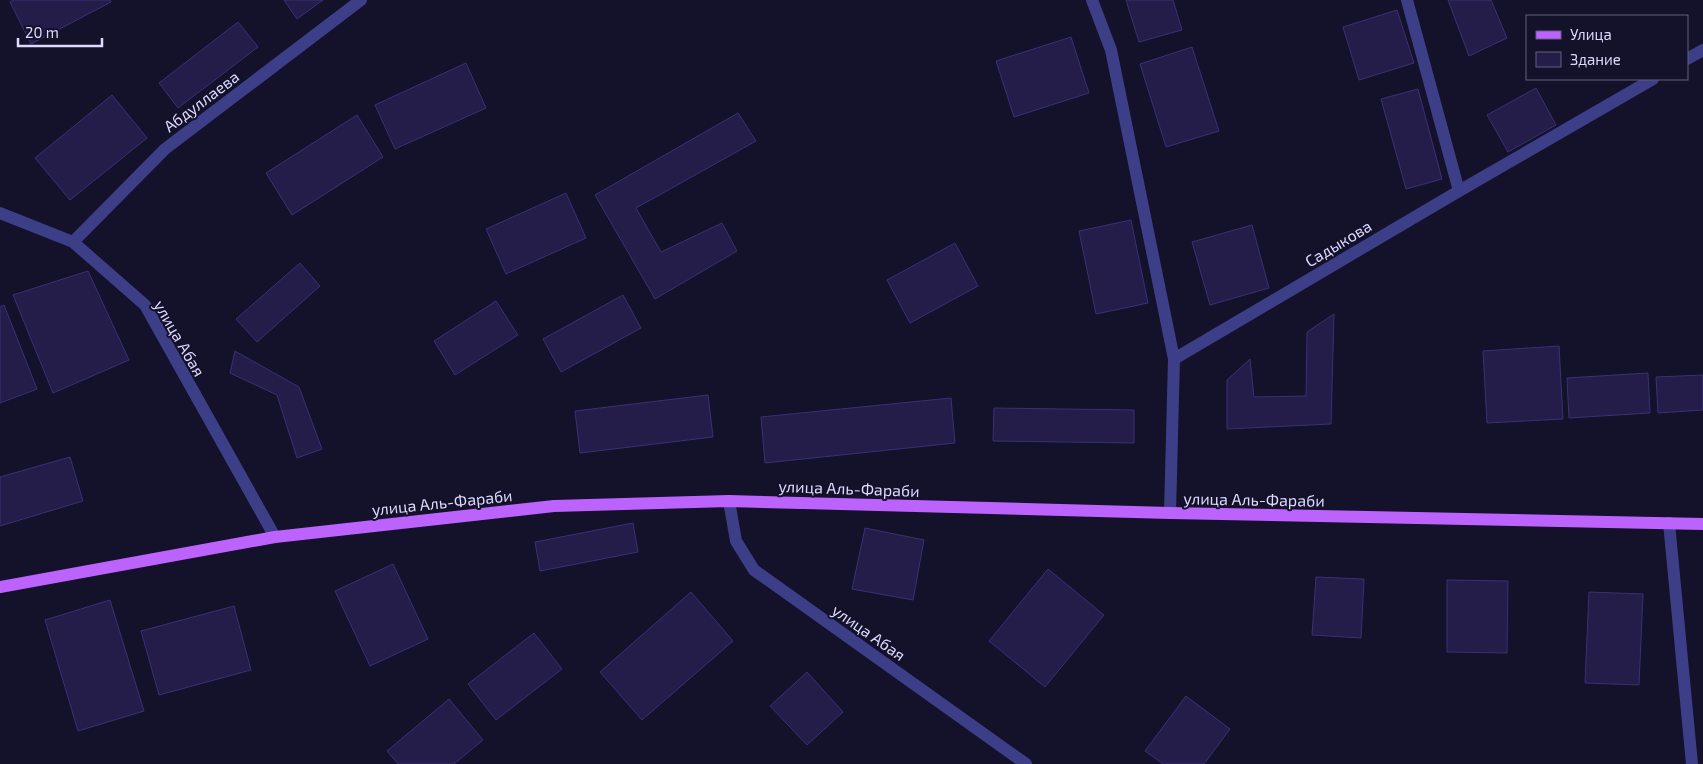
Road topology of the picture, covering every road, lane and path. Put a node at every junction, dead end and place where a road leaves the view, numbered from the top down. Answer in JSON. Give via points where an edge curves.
{"nodes":[{"id":1,"x":361,"y":0,"type":"edge"},
{"id":2,"x":1092,"y":0,"type":"edge"},
{"id":3,"x":1407,"y":0,"type":"edge"},
{"id":4,"x":1703,"y":50,"type":"edge"},
{"id":5,"x":1688,"y":59,"type":"edge"},
{"id":6,"x":1703,"y":59,"type":"edge"},
{"id":7,"x":1688,"y":60,"type":"edge"},
{"id":8,"x":1651,"y":80,"type":"edge"},
{"id":9,"x":1459,"y":191,"type":"junction"},
{"id":10,"x":0,"y":213,"type":"edge"},
{"id":11,"x":73,"y":242,"type":"junction"},
{"id":12,"x":1174,"y":359,"type":"junction"},
{"id":13,"x":729,"y":501,"type":"junction"},
{"id":14,"x":1170,"y":513,"type":"junction"},
{"id":15,"x":1669,"y":523,"type":"junction"},
{"id":16,"x":1703,"y":524,"type":"edge"},
{"id":17,"x":275,"y":537,"type":"junction"},
{"id":18,"x":0,"y":587,"type":"edge"},
{"id":19,"x":1026,"y":764,"type":"edge"},
{"id":20,"x":1692,"y":764,"type":"edge"}],
"edges":[{"from":1,"to":11,"type":"street","name":"Абдуллаева","via":[[165,150]]},
{"from":2,"to":12,"type":"street","via":[[1111,50]]},
{"from":3,"to":9,"type":"street"},
{"from":4,"to":5,"type":"street"},
{"from":6,"to":7,"type":"street"},
{"from":8,"to":9,"type":"street","name":"Садыкова"},
{"from":9,"to":12,"type":"street","name":"Садыкова"},
{"from":10,"to":11,"type":"street","name":"улица Абая"},
{"from":11,"to":17,"type":"street","name":"улица Абая","via":[[144,305]]},
{"from":12,"to":14,"type":"street"},
{"from":13,"to":14,"type":"main road","name":"улица Аль-Фараби"},
{"from":13,"to":17,"type":"main road","name":"улица Аль-Фараби","via":[[554,506]]},
{"from":13,"to":19,"type":"street","name":"улица Абая","via":[[736,541],[754,570]]},
{"from":14,"to":15,"type":"main road","name":"улица Аль-Фараби"},
{"from":15,"to":16,"type":"main road","name":"улица Аль-Фараби"},
{"from":15,"to":20,"type":"street"},
{"from":17,"to":18,"type":"main road","name":"улица Аль-Фараби"}]}
